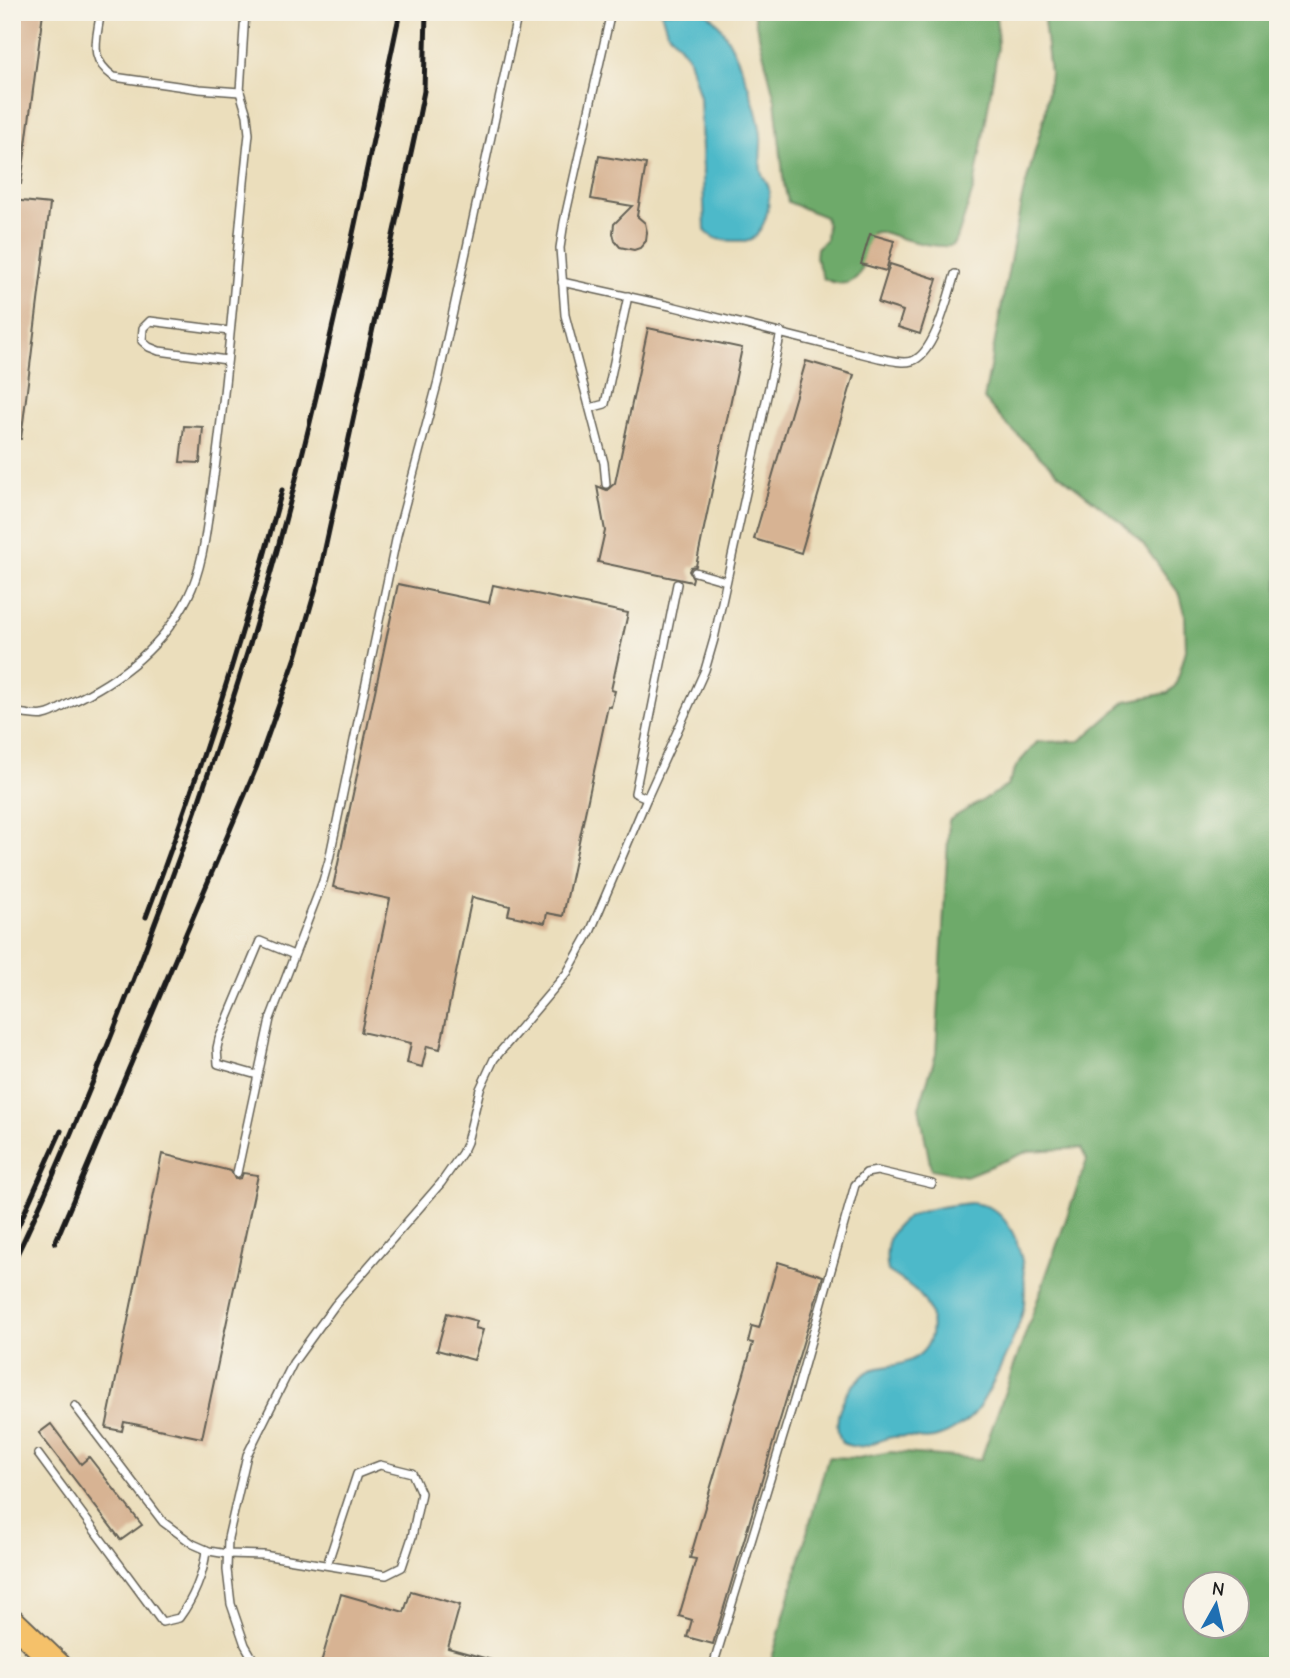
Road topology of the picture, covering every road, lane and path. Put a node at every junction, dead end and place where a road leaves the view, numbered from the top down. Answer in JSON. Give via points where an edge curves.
{"nodes":[{"id":1,"x":103,"y":12,"type":"edge"},
{"id":2,"x":245,"y":12,"type":"edge"},
{"id":3,"x":518,"y":12,"type":"edge"},
{"id":4,"x":611,"y":12,"type":"edge"},
{"id":5,"x":240,"y":92,"type":"junction"},
{"id":6,"x":955,"y":274,"type":"dead end"},
{"id":7,"x":562,"y":282,"type":"junction"},
{"id":8,"x":628,"y":296,"type":"junction"},
{"id":9,"x":229,"y":331,"type":"junction"},
{"id":10,"x":781,"y":332,"type":"junction"},
{"id":11,"x":227,"y":360,"type":"junction"},
{"id":12,"x":590,"y":408,"type":"junction"},
{"id":13,"x":607,"y":484,"type":"dead end"},
{"id":14,"x":695,"y":572,"type":"dead end"},
{"id":15,"x":726,"y":581,"type":"junction"},
{"id":16,"x":677,"y":584,"type":"dead end"},
{"id":17,"x":12,"y":712,"type":"edge"},
{"id":18,"x":647,"y":797,"type":"junction"},
{"id":19,"x":294,"y":956,"type":"junction"},
{"id":20,"x":257,"y":1075,"type":"junction"},
{"id":21,"x":237,"y":1173,"type":"dead end"},
{"id":22,"x":932,"y":1184,"type":"dead end"},
{"id":23,"x":75,"y":1406,"type":"dead end"},
{"id":24,"x":38,"y":1454,"type":"dead end"},
{"id":25,"x":206,"y":1550,"type":"junction"},
{"id":26,"x":227,"y":1554,"type":"junction"},
{"id":27,"x":327,"y":1565,"type":"junction"},
{"id":28,"x":12,"y":1621,"type":"edge"},
{"id":29,"x":12,"y":1640,"type":"edge"},
{"id":30,"x":34,"y":1666,"type":"edge"},
{"id":31,"x":59,"y":1666,"type":"edge"},
{"id":32,"x":257,"y":1666,"type":"edge"},
{"id":33,"x":713,"y":1666,"type":"edge"}],
"edges":[{"from":1,"to":5,"type":"lane","via":[[94,53],[114,77]]},
{"from":2,"to":5,"type":"lane"},
{"from":3,"to":19,"type":"lane","via":[[438,381],[397,534],[329,860]]},
{"from":4,"to":7,"type":"lane","via":[[564,222]]},
{"from":5,"to":9,"type":"lane","via":[[249,134]]},
{"from":6,"to":10,"type":"lane","via":[[933,339],[921,357],[910,362]]},
{"from":7,"to":8,"type":"lane"},
{"from":7,"to":12,"type":"lane","via":[[565,315]]},
{"from":8,"to":10,"type":"lane"},
{"from":8,"to":12,"type":"lane","via":[[605,404]]},
{"from":9,"to":11,"type":"lane"},
{"from":9,"to":11,"type":"lane","via":[[150,321],[142,341],[159,351]]},
{"from":10,"to":15,"type":"lane"},
{"from":11,"to":17,"type":"lane","via":[[200,556],[189,595],[172,623],[128,670],[89,695],[44,716]]},
{"from":12,"to":13,"type":"lane"},
{"from":14,"to":15,"type":"lane"},
{"from":15,"to":18,"type":"lane","via":[[705,670]]},
{"from":16,"to":18,"type":"lane","via":[[635,793]]},
{"from":18,"to":26,"type":"lane","via":[[591,930],[567,973],[486,1073],[462,1153],[335,1305],[293,1363],[247,1455]]},
{"from":19,"to":20,"type":"lane","via":[[270,1019]]},
{"from":19,"to":20,"type":"lane","via":[[260,941],[219,1039],[219,1064]]},
{"from":20,"to":21,"type":"lane"},
{"from":22,"to":33,"type":"lane","via":[[877,1171],[866,1173],[855,1185]]},
{"from":23,"to":25,"type":"lane","via":[[163,1522]]},
{"from":24,"to":25,"type":"lane","via":[[162,1622],[179,1618],[187,1607],[205,1566]]},
{"from":25,"to":26,"type":"lane"},
{"from":26,"to":27,"type":"lane"},
{"from":26,"to":32,"type":"lane","via":[[231,1604]]},
{"from":27,"to":27,"type":"lane","via":[[386,1575],[402,1567],[422,1493],[412,1473],[380,1465],[357,1474]]},
{"from":28,"to":31,"type":"highway"},
{"from":29,"to":30,"type":"highway"}]}
